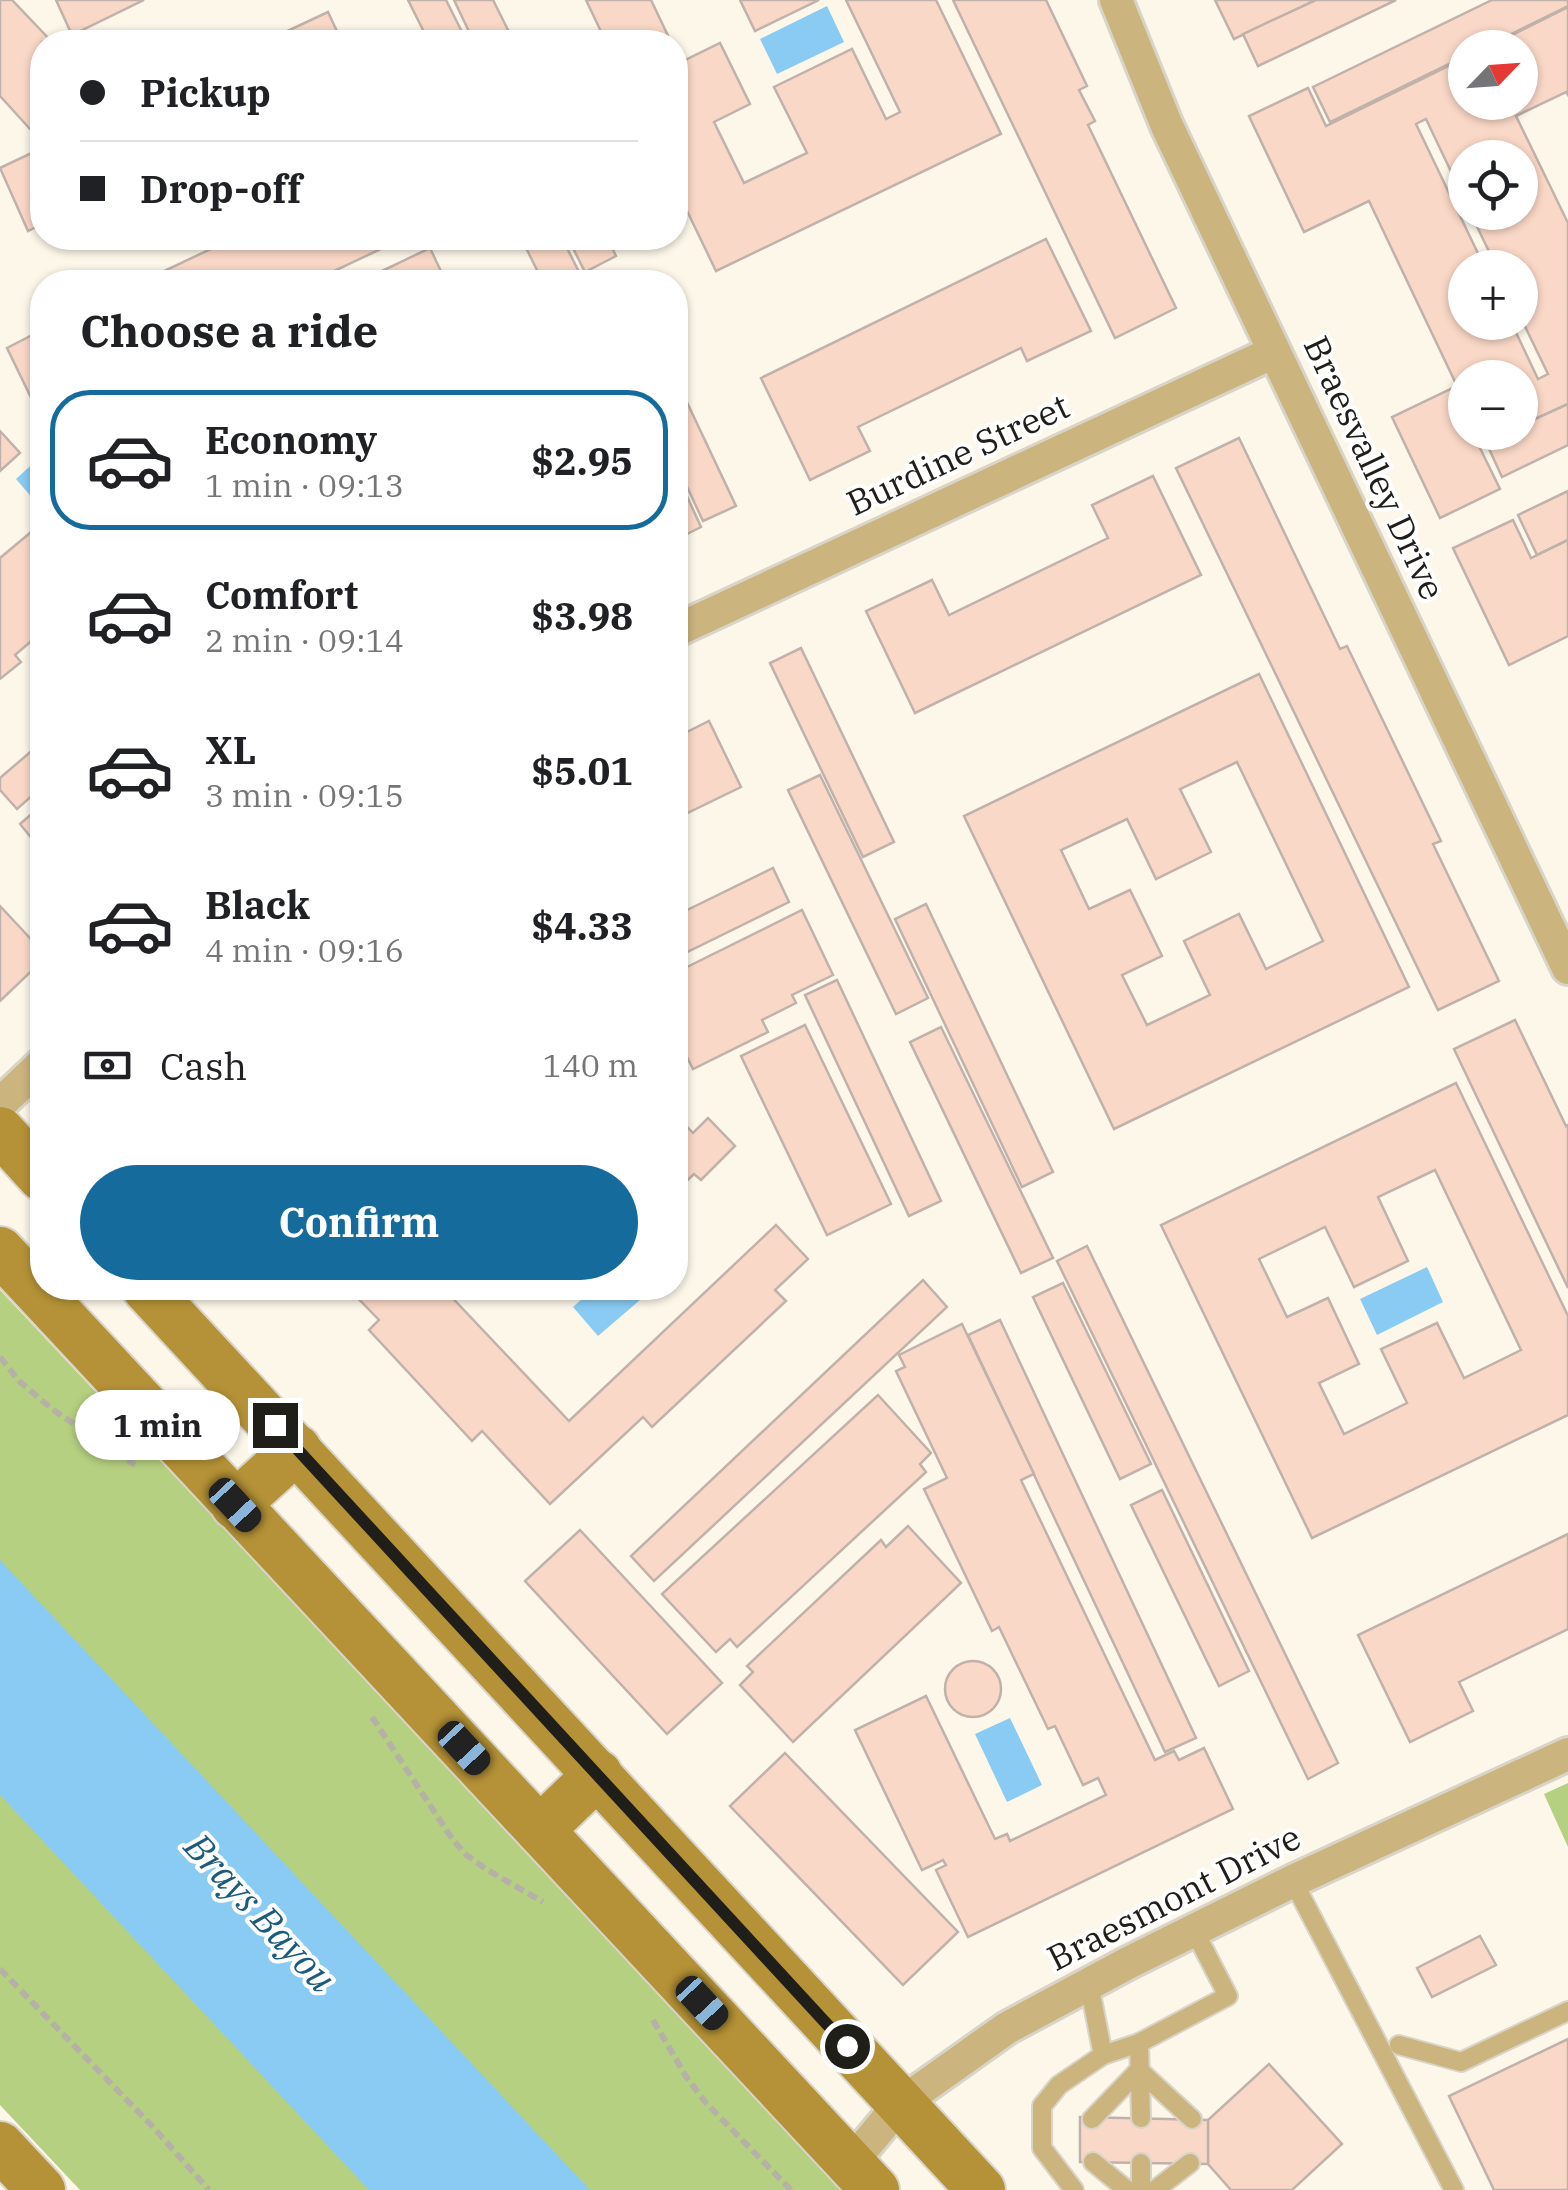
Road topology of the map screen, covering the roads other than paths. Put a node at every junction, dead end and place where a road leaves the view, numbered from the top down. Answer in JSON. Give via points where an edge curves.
{"nodes":[{"id":1,"x":1116,"y":0,"type":"edge"},
{"id":2,"x":1274,"y":352,"type":"junction"},
{"id":3,"x":688,"y":625,"type":"edge"},
{"id":4,"x":1568,"y":968,"type":"edge"},
{"id":5,"x":30,"y":1075,"type":"edge"},
{"id":6,"x":0,"y":1104,"type":"edge"},
{"id":7,"x":0,"y":1131,"type":"edge"},
{"id":8,"x":30,"y":1164,"type":"edge"},
{"id":9,"x":0,"y":1251,"type":"edge"},
{"id":10,"x":30,"y":1283,"type":"edge"},
{"id":11,"x":45,"y":1300,"type":"edge"},
{"id":12,"x":157,"y":1300,"type":"edge"},
{"id":13,"x":297,"y":1449,"type":"junction"},
{"id":14,"x":235,"y":1505,"type":"junction"},
{"id":15,"x":1568,"y":1754,"type":"edge"},
{"id":16,"x":598,"y":1774,"type":"junction"},
{"id":17,"x":540,"y":1830,"type":"junction"},
{"id":18,"x":1293,"y":1881,"type":"junction"},
{"id":19,"x":1194,"y":1930,"type":"junction"},
{"id":20,"x":1089,"y":1984,"type":"junction"},
{"id":21,"x":1568,"y":2011,"type":"edge"},
{"id":22,"x":1140,"y":2042,"type":"junction"},
{"id":23,"x":1399,"y":2045,"type":"dead end"},
{"id":24,"x":1103,"y":2055,"type":"junction"},
{"id":25,"x":1139,"y":2070,"type":"junction"},
{"id":26,"x":900,"y":2104,"type":"junction"},
{"id":27,"x":1092,"y":2118,"type":"dead end"},
{"id":28,"x":1140,"y":2118,"type":"dead end"},
{"id":29,"x":1192,"y":2118,"type":"dead end"},
{"id":30,"x":0,"y":2146,"type":"edge"},
{"id":31,"x":1093,"y":2162,"type":"dead end"},
{"id":32,"x":1141,"y":2163,"type":"dead end"},
{"id":33,"x":1190,"y":2163,"type":"dead end"},
{"id":34,"x":863,"y":2177,"type":"edge"},
{"id":35,"x":41,"y":2190,"type":"edge"},
{"id":36,"x":981,"y":2190,"type":"edge"},
{"id":37,"x":1074,"y":2190,"type":"edge"},
{"id":38,"x":1127,"y":2190,"type":"edge"},
{"id":39,"x":1141,"y":2190,"type":"edge"},
{"id":40,"x":1155,"y":2190,"type":"edge"},
{"id":41,"x":1454,"y":2190,"type":"edge"}],
"edges":[{"from":1,"to":2,"type":"street","name":"Braesvalley Drive","via":[[1167,126]]},
{"from":2,"to":3,"type":"street","name":"Burdine Street"},
{"from":2,"to":4,"type":"street","name":"Braesvalley Drive"},
{"from":5,"to":6,"type":"street"},
{"from":7,"to":8,"type":"main road"},
{"from":9,"to":10,"type":"main road"},
{"from":11,"to":14,"type":"main road"},
{"from":12,"to":13,"type":"main road"},
{"from":13,"to":14,"type":"main road"},
{"from":13,"to":16,"type":"main road"},
{"from":14,"to":17,"type":"main road"},
{"from":15,"to":18,"type":"street","name":"Braesmont Drive"},
{"from":16,"to":17,"type":"main road"},
{"from":16,"to":26,"type":"main road"},
{"from":17,"to":34,"type":"main road"},
{"from":18,"to":19,"type":"street","name":"Braesmont Drive"},
{"from":18,"to":41,"type":"lane"},
{"from":19,"to":20,"type":"street","name":"Braesmont Drive"},
{"from":19,"to":22,"type":"lane","via":[[1228,1996]]},
{"from":20,"to":24,"type":"lane"},
{"from":20,"to":26,"type":"street","name":"Braesmont Drive","via":[[1007,2028]]},
{"from":21,"to":23,"type":"lane","via":[[1461,2062]]},
{"from":22,"to":24,"type":"lane"},
{"from":22,"to":25,"type":"lane"},
{"from":24,"to":37,"type":"lane","via":[[1059,2085],[1042,2106],[1042,2148]]},
{"from":25,"to":27,"type":"lane"},
{"from":25,"to":28,"type":"lane"},
{"from":25,"to":29,"type":"lane"},
{"from":26,"to":34,"type":"street","name":"Braesmont Drive"},
{"from":26,"to":36,"type":"main road"},
{"from":30,"to":35,"type":"main road"},
{"from":31,"to":38,"type":"lane"},
{"from":32,"to":39,"type":"lane"},
{"from":33,"to":40,"type":"lane"}]}
